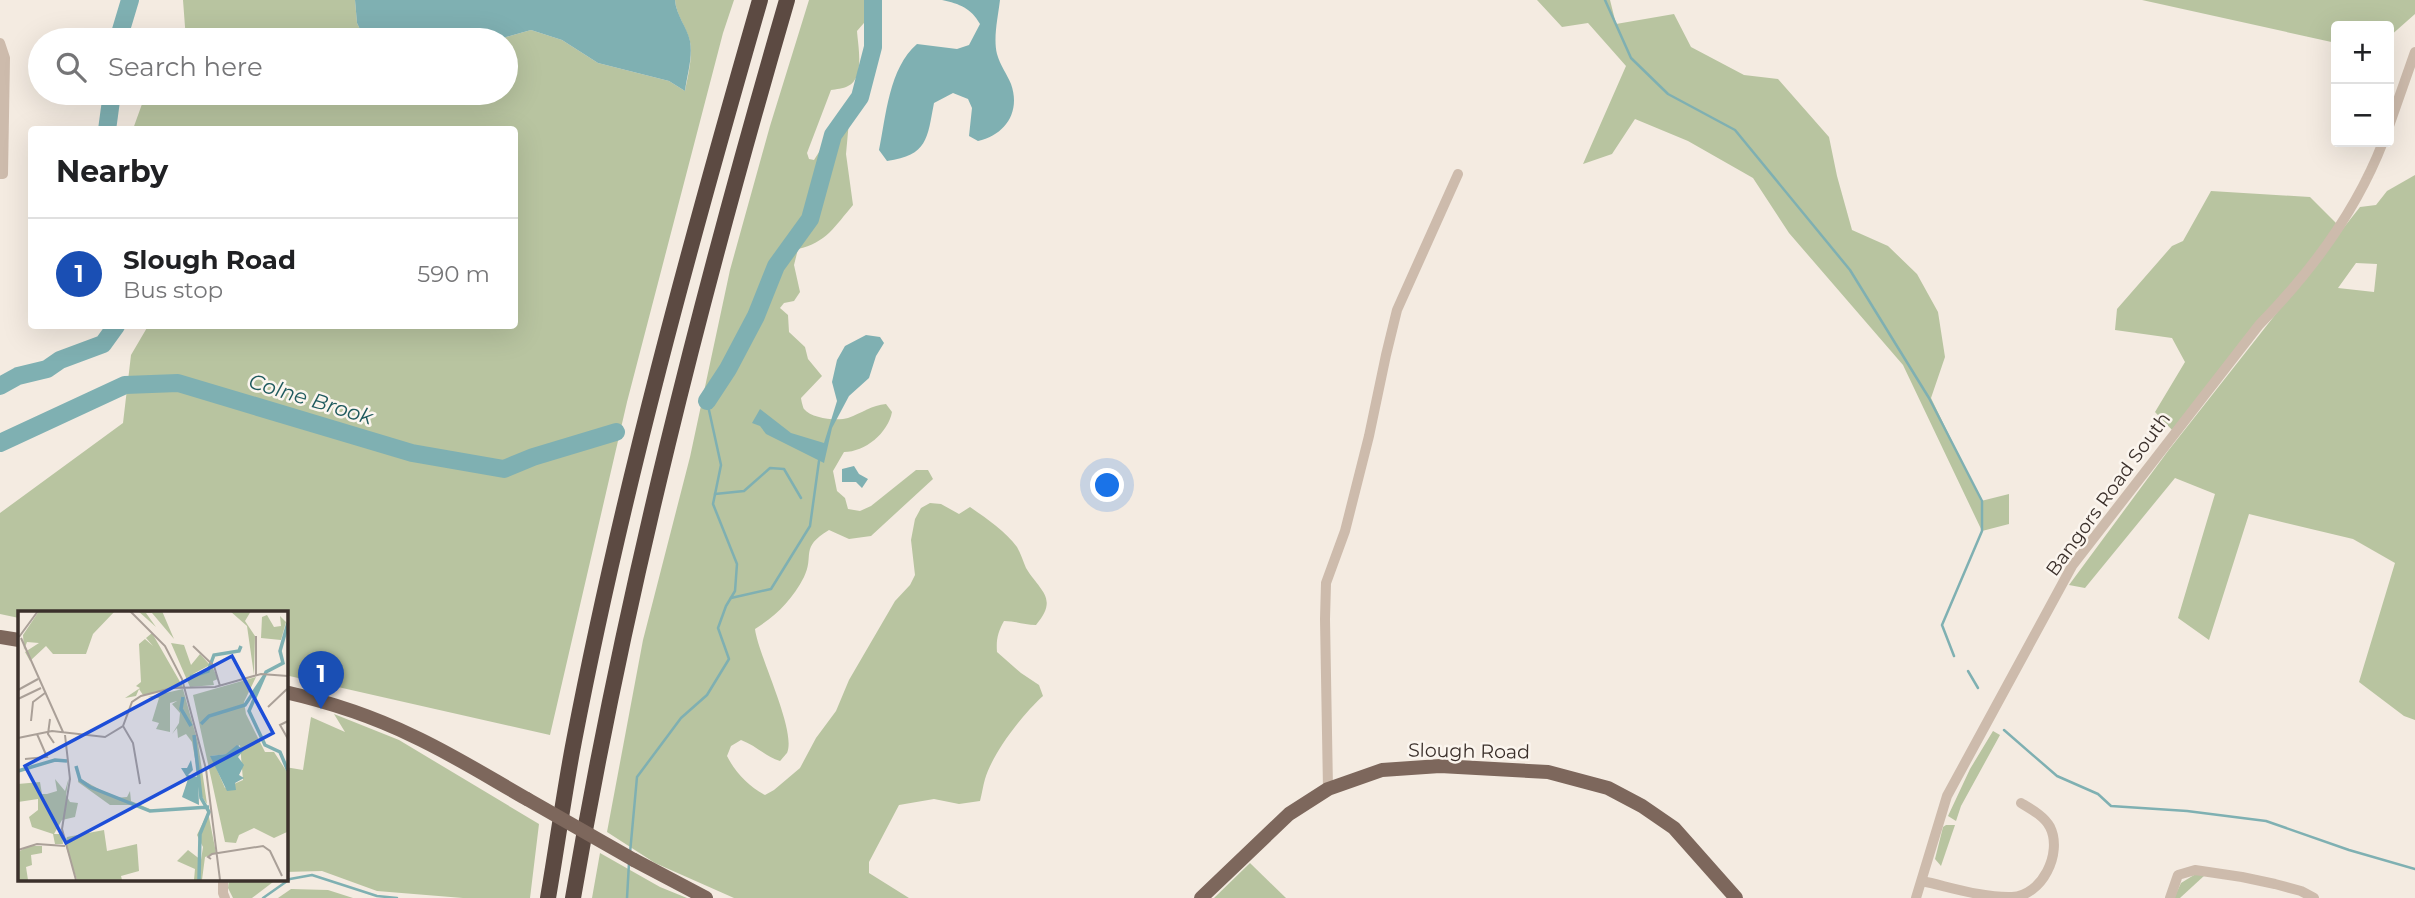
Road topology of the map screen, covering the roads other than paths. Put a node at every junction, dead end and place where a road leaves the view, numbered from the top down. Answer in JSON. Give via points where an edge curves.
{"nodes":[{"id":1,"x":760,"y":0,"type":"edge"},
{"id":2,"x":788,"y":0,"type":"edge"},
{"id":3,"x":0,"y":43,"type":"edge"},
{"id":4,"x":2415,"y":52,"type":"edge"},
{"id":5,"x":2394,"y":112,"type":"edge"},
{"id":6,"x":2381,"y":147,"type":"edge"},
{"id":7,"x":0,"y":174,"type":"edge"},
{"id":8,"x":1458,"y":174,"type":"dead end"},
{"id":9,"x":0,"y":637,"type":"edge"},
{"id":10,"x":18,"y":640,"type":"edge"},
{"id":11,"x":287,"y":692,"type":"edge"},
{"id":12,"x":1328,"y":789,"type":"junction"},
{"id":13,"x":2021,"y":803,"type":"dead end"},
{"id":14,"x":2170,"y":864,"type":"dead end"},
{"id":15,"x":2178,"y":875,"type":"junction"},
{"id":16,"x":223,"y":880,"type":"edge"},
{"id":17,"x":1922,"y":881,"type":"junction"},
{"id":18,"x":225,"y":898,"type":"edge"},
{"id":19,"x":548,"y":898,"type":"edge"},
{"id":20,"x":573,"y":898,"type":"edge"},
{"id":21,"x":706,"y":898,"type":"edge"},
{"id":22,"x":1201,"y":898,"type":"edge"},
{"id":23,"x":1736,"y":898,"type":"edge"},
{"id":24,"x":1916,"y":898,"type":"edge"},
{"id":25,"x":2170,"y":898,"type":"edge"},
{"id":26,"x":2314,"y":898,"type":"edge"}],
"edges":[{"from":1,"to":19,"type":"highway","via":[[642,439],[574,741]]},
{"from":2,"to":20,"type":"highway","via":[[670,428]]},
{"from":3,"to":7,"type":"street","via":[[5,58]]},
{"from":4,"to":5,"type":"street"},
{"from":6,"to":17,"type":"street","name":"Bangors Road South","via":[[2331,239],[2072,566],[1947,796]]},
{"from":8,"to":12,"type":"street","via":[[1397,310],[1345,531],[1326,583]]},
{"from":9,"to":10,"type":"main road"},
{"from":11,"to":21,"type":"main road","bridge":true,"via":[[370,717],[414,736]]},
{"from":12,"to":22,"type":"main road","name":"Slough Road","via":[[1289,814]]},
{"from":12,"to":23,"type":"main road","name":"Slough Road","via":[[1382,770],[1440,766],[1548,772],[1608,789],[1642,806],[1674,828]]},
{"from":13,"to":17,"type":"street","via":[[2050,827],[2053,846],[2047,873],[2032,891],[2014,897]]},
{"from":14,"to":15,"type":"street"},
{"from":15,"to":25,"type":"street"},
{"from":15,"to":26,"type":"street","via":[[2195,870],[2242,877]]},
{"from":16,"to":18,"type":"street"},
{"from":17,"to":24,"type":"street","name":"Bangors Road South"}]}
